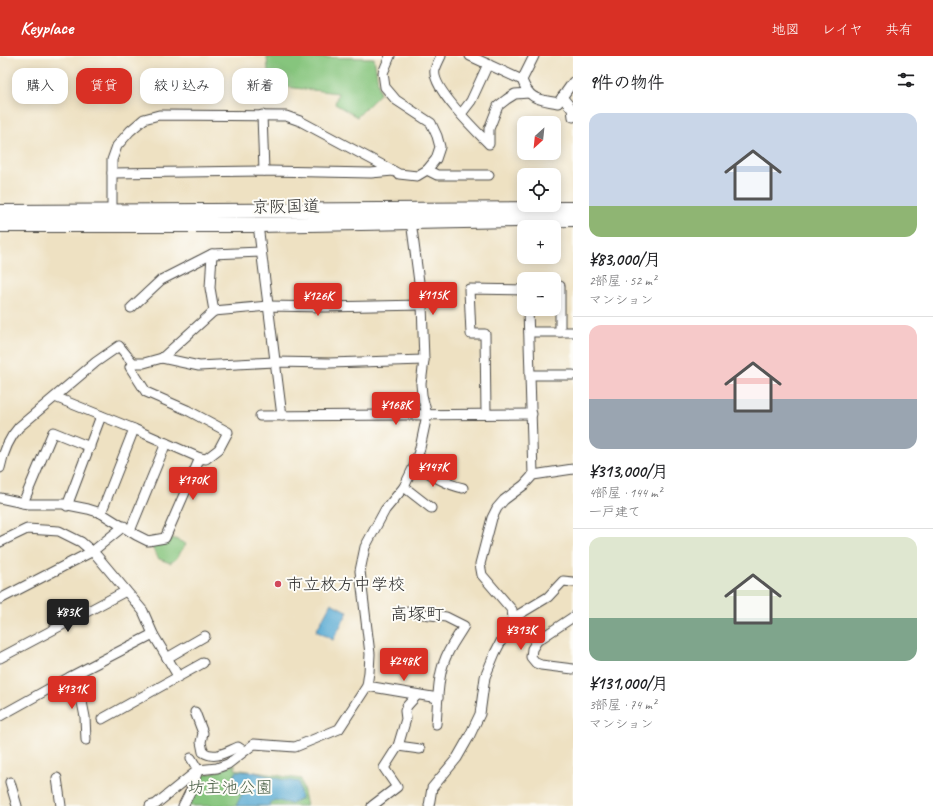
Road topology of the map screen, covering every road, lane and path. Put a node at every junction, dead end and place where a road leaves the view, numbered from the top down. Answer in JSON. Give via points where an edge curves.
{"nodes":[{"id":1,"x":390,"y":56,"type":"edge"},
{"id":2,"x":441,"y":56,"type":"edge"},
{"id":3,"x":470,"y":56,"type":"edge"},
{"id":4,"x":534,"y":56,"type":"edge"},
{"id":5,"x":488,"y":64,"type":"junction"},
{"id":6,"x":522,"y":80,"type":"junction"},
{"id":7,"x":573,"y":82,"type":"edge"},
{"id":8,"x":529,"y":93,"type":"junction"},
{"id":9,"x":562,"y":97,"type":"junction"},
{"id":10,"x":461,"y":114,"type":"junction"},
{"id":11,"x":262,"y":116,"type":"junction"},
{"id":12,"x":573,"y":117,"type":"edge"},
{"id":13,"x":393,"y":170,"type":"junction"},
{"id":14,"x":428,"y":170,"type":"junction"},
{"id":15,"x":264,"y":171,"type":"junction"},
{"id":16,"x":112,"y":173,"type":"junction"},
{"id":17,"x":489,"y":176,"type":"dead end"},
{"id":18,"x":573,"y":209,"type":"edge"},
{"id":19,"x":0,"y":212,"type":"edge"},
{"id":20,"x":112,"y":213,"type":"junction"},
{"id":21,"x":573,"y":219,"type":"edge"},
{"id":22,"x":411,"y":221,"type":"junction"},
{"id":23,"x":0,"y":224,"type":"edge"},
{"id":24,"x":27,"y":224,"type":"junction"},
{"id":25,"x":258,"y":225,"type":"junction"},
{"id":26,"x":0,"y":229,"type":"edge"},
{"id":27,"x":261,"y":252,"type":"junction"},
{"id":28,"x":212,"y":254,"type":"junction"},
{"id":29,"x":517,"y":290,"type":"edge"},
{"id":30,"x":422,"y":305,"type":"junction"},
{"id":31,"x":268,"y":306,"type":"junction"},
{"id":32,"x":131,"y":308,"type":"dead end"},
{"id":33,"x":214,"y":311,"type":"junction"},
{"id":34,"x":528,"y":316,"type":"edge"},
{"id":35,"x":560,"y":316,"type":"edge"},
{"id":36,"x":529,"y":332,"type":"junction"},
{"id":37,"x":560,"y":332,"type":"junction"},
{"id":38,"x":573,"y":332,"type":"edge"},
{"id":39,"x":162,"y":358,"type":"junction"},
{"id":40,"x":424,"y":360,"type":"junction"},
{"id":41,"x":275,"y":362,"type":"junction"},
{"id":42,"x":133,"y":363,"type":"junction"},
{"id":43,"x":530,"y":375,"type":"junction"},
{"id":44,"x":573,"y":375,"type":"edge"},
{"id":45,"x":55,"y":397,"type":"junction"},
{"id":46,"x":486,"y":414,"type":"junction"},
{"id":47,"x":532,"y":414,"type":"junction"},
{"id":48,"x":426,"y":415,"type":"junction"},
{"id":49,"x":101,"y":416,"type":"junction"},
{"id":50,"x":260,"y":416,"type":"dead end"},
{"id":51,"x":282,"y":416,"type":"junction"},
{"id":52,"x":134,"y":429,"type":"junction"},
{"id":53,"x":166,"y":443,"type":"junction"},
{"id":54,"x":90,"y":447,"type":"junction"},
{"id":55,"x":200,"y":458,"type":"junction"},
{"id":56,"x":416,"y":464,"type":"junction"},
{"id":57,"x":0,"y":468,"type":"edge"},
{"id":58,"x":573,"y":469,"type":"edge"},
{"id":59,"x":533,"y":475,"type":"junction"},
{"id":60,"x":404,"y":487,"type":"junction"},
{"id":61,"x":463,"y":488,"type":"dead end"},
{"id":62,"x":0,"y":498,"type":"edge"},
{"id":63,"x":23,"y":503,"type":"junction"},
{"id":64,"x":67,"y":506,"type":"junction"},
{"id":65,"x":431,"y":508,"type":"dead end"},
{"id":66,"x":101,"y":513,"type":"junction"},
{"id":67,"x":127,"y":529,"type":"junction"},
{"id":68,"x":0,"y":542,"type":"edge"},
{"id":69,"x":93,"y":551,"type":"junction"},
{"id":70,"x":573,"y":582,"type":"edge"},
{"id":71,"x":126,"y":591,"type":"junction"},
{"id":72,"x":0,"y":599,"type":"edge"},
{"id":73,"x":408,"y":612,"type":"dead end"},
{"id":74,"x":573,"y":617,"type":"edge"},
{"id":75,"x":514,"y":618,"type":"junction"},
{"id":76,"x":153,"y":634,"type":"junction"},
{"id":77,"x":205,"y":636,"type":"dead end"},
{"id":78,"x":0,"y":658,"type":"edge"},
{"id":79,"x":167,"y":658,"type":"junction"},
{"id":80,"x":203,"y":663,"type":"dead end"},
{"id":81,"x":573,"y":669,"type":"edge"},
{"id":82,"x":178,"y":676,"type":"junction"},
{"id":83,"x":70,"y":677,"type":"junction"},
{"id":84,"x":367,"y":686,"type":"junction"},
{"id":85,"x":417,"y":695,"type":"junction"},
{"id":86,"x":438,"y":698,"type":"junction"},
{"id":87,"x":195,"y":712,"type":"dead end"},
{"id":88,"x":0,"y":716,"type":"edge"},
{"id":89,"x":102,"y":719,"type":"dead end"},
{"id":90,"x":436,"y":724,"type":"dead end"},
{"id":91,"x":86,"y":740,"type":"dead end"},
{"id":92,"x":398,"y":746,"type":"junction"},
{"id":93,"x":420,"y":749,"type":"dead end"},
{"id":94,"x":244,"y":751,"type":"junction"},
{"id":95,"x":191,"y":758,"type":"dead end"},
{"id":96,"x":198,"y":770,"type":"junction"},
{"id":97,"x":57,"y":778,"type":"dead end"},
{"id":98,"x":10,"y":782,"type":"dead end"},
{"id":99,"x":17,"y":806,"type":"edge"},
{"id":100,"x":61,"y":806,"type":"edge"},
{"id":101,"x":150,"y":806,"type":"edge"},
{"id":102,"x":183,"y":806,"type":"edge"},
{"id":103,"x":372,"y":806,"type":"edge"},
{"id":104,"x":429,"y":806,"type":"edge"}],
"edges":[{"from":1,"to":14,"type":"street","via":[[383,73],[385,87],[396,100],[431,123],[437,136],[440,147],[436,159]]},
{"from":2,"to":10,"type":"street","via":[[434,71],[436,82]]},
{"from":3,"to":5,"type":"street"},
{"from":4,"to":6,"type":"street"},
{"from":5,"to":6,"type":"street"},
{"from":5,"to":10,"type":"street","via":[[471,101]]},
{"from":6,"to":8,"type":"street"},
{"from":7,"to":9,"type":"street"},
{"from":8,"to":9,"type":"street","via":[[533,97],[558,103]]},
{"from":8,"to":10,"type":"street","via":[[515,94],[498,106],[489,129],[489,144]]},
{"from":9,"to":12,"type":"street","via":[[572,109]]},
{"from":11,"to":13,"type":"street","via":[[286,116],[300,121]]},
{"from":11,"to":15,"type":"street"},
{"from":11,"to":16,"type":"street","via":[[159,115],[144,119],[117,146],[112,160]]},
{"from":13,"to":14,"type":"street","via":[[399,174],[417,176]]},
{"from":13,"to":15,"type":"street","via":[[371,173]]},
{"from":14,"to":17,"type":"street","via":[[437,175],[477,171]]},
{"from":15,"to":16,"type":"street"},
{"from":16,"to":20,"type":"street"},
{"from":18,"to":20,"type":"highway","name":"京阪国道"},
{"from":19,"to":20,"type":"highway","name":"京阪国道"},
{"from":21,"to":22,"type":"highway","name":"京阪国道"},
{"from":22,"to":25,"type":"highway","name":"京阪国道"},
{"from":22,"to":30,"type":"street"},
{"from":23,"to":24,"type":"highway","name":"京阪国道"},
{"from":24,"to":25,"type":"highway","name":"京阪国道"},
{"from":24,"to":26,"type":"highway"},
{"from":25,"to":27,"type":"street"},
{"from":27,"to":28,"type":"street"},
{"from":27,"to":31,"type":"street"},
{"from":28,"to":32,"type":"street","via":[[160,280]]},
{"from":28,"to":33,"type":"street","via":[[210,288]]},
{"from":29,"to":46,"type":"street","via":[[469,289],[471,334],[485,334]]},
{"from":30,"to":31,"type":"street"},
{"from":30,"to":40,"type":"street"},
{"from":31,"to":33,"type":"street"},
{"from":31,"to":41,"type":"street"},
{"from":33,"to":39,"type":"street"},
{"from":34,"to":36,"type":"street"},
{"from":35,"to":37,"type":"street"},
{"from":36,"to":37,"type":"street"},
{"from":36,"to":43,"type":"street"},
{"from":37,"to":38,"type":"street"},
{"from":39,"to":41,"type":"street","via":[[200,366]]},
{"from":39,"to":42,"type":"street"},
{"from":40,"to":41,"type":"street"},
{"from":40,"to":48,"type":"street","via":[[421,384]]},
{"from":41,"to":51,"type":"street"},
{"from":42,"to":45,"type":"street","via":[[119,346]]},
{"from":42,"to":55,"type":"street","via":[[130,367],[146,392],[228,432],[219,449],[206,460]]},
{"from":43,"to":44,"type":"street"},
{"from":43,"to":47,"type":"street"},
{"from":45,"to":49,"type":"street"},
{"from":45,"to":57,"type":"street","via":[[12,435]]},
{"from":46,"to":47,"type":"street"},
{"from":46,"to":48,"type":"street"},
{"from":47,"to":59,"type":"street"},
{"from":48,"to":51,"type":"street"},
{"from":48,"to":56,"type":"street"},
{"from":49,"to":52,"type":"street"},
{"from":49,"to":54,"type":"street"},
{"from":50,"to":51,"type":"street"},
{"from":52,"to":53,"type":"street"},
{"from":52,"to":66,"type":"street"},
{"from":53,"to":55,"type":"street"},
{"from":53,"to":67,"type":"street"},
{"from":54,"to":63,"type":"street","via":[[52,432]]},
{"from":54,"to":64,"type":"street"},
{"from":55,"to":67,"type":"street","via":[[165,538],[148,541]]},
{"from":56,"to":60,"type":"street"},
{"from":56,"to":61,"type":"street","via":[[434,477]]},
{"from":58,"to":59,"type":"street"},
{"from":59,"to":75,"type":"street","via":[[497,508],[480,564],[482,575],[512,610]]},
{"from":60,"to":65,"type":"street"},
{"from":60,"to":84,"type":"street","via":[[385,510],[365,547],[360,571],[370,654]]},
{"from":62,"to":63,"type":"street"},
{"from":63,"to":64,"type":"street"},
{"from":64,"to":66,"type":"street"},
{"from":66,"to":67,"type":"street"},
{"from":67,"to":69,"type":"street"},
{"from":68,"to":69,"type":"street","via":[[27,529],[42,529],[59,531]]},
{"from":69,"to":71,"type":"street"},
{"from":69,"to":72,"type":"street"},
{"from":70,"to":75,"type":"street","via":[[563,581],[548,597]]},
{"from":71,"to":76,"type":"street","via":[[142,610]]},
{"from":71,"to":78,"type":"street"},
{"from":73,"to":86,"type":"street","via":[[446,617],[464,626],[443,664]]},
{"from":74,"to":81,"type":"street","via":[[537,641],[531,657],[542,665]]},
{"from":75,"to":104,"type":"street","via":[[485,677],[480,714],[457,758],[432,788]]},
{"from":76,"to":79,"type":"street"},
{"from":76,"to":83,"type":"street"},
{"from":77,"to":79,"type":"street"},
{"from":79,"to":82,"type":"street"},
{"from":80,"to":82,"type":"street"},
{"from":82,"to":89,"type":"street"},
{"from":83,"to":88,"type":"street"},
{"from":83,"to":91,"type":"street","via":[[82,702]]},
{"from":84,"to":85,"type":"street"},
{"from":84,"to":94,"type":"street","via":[[339,729],[295,747],[254,744]]},
{"from":85,"to":86,"type":"street"},
{"from":85,"to":92,"type":"street","via":[[405,711],[406,719]]},
{"from":86,"to":90,"type":"street"},
{"from":87,"to":94,"type":"street","via":[[203,733],[203,752],[216,756],[238,747]]},
{"from":92,"to":93,"type":"street"},
{"from":92,"to":103,"type":"street","via":[[384,768],[397,787]]},
{"from":94,"to":96,"type":"street","via":[[228,764]]},
{"from":95,"to":96,"type":"street"},
{"from":96,"to":101,"type":"street"},
{"from":96,"to":102,"type":"street"},
{"from":97,"to":100,"type":"street"},
{"from":98,"to":99,"type":"street"}]}
